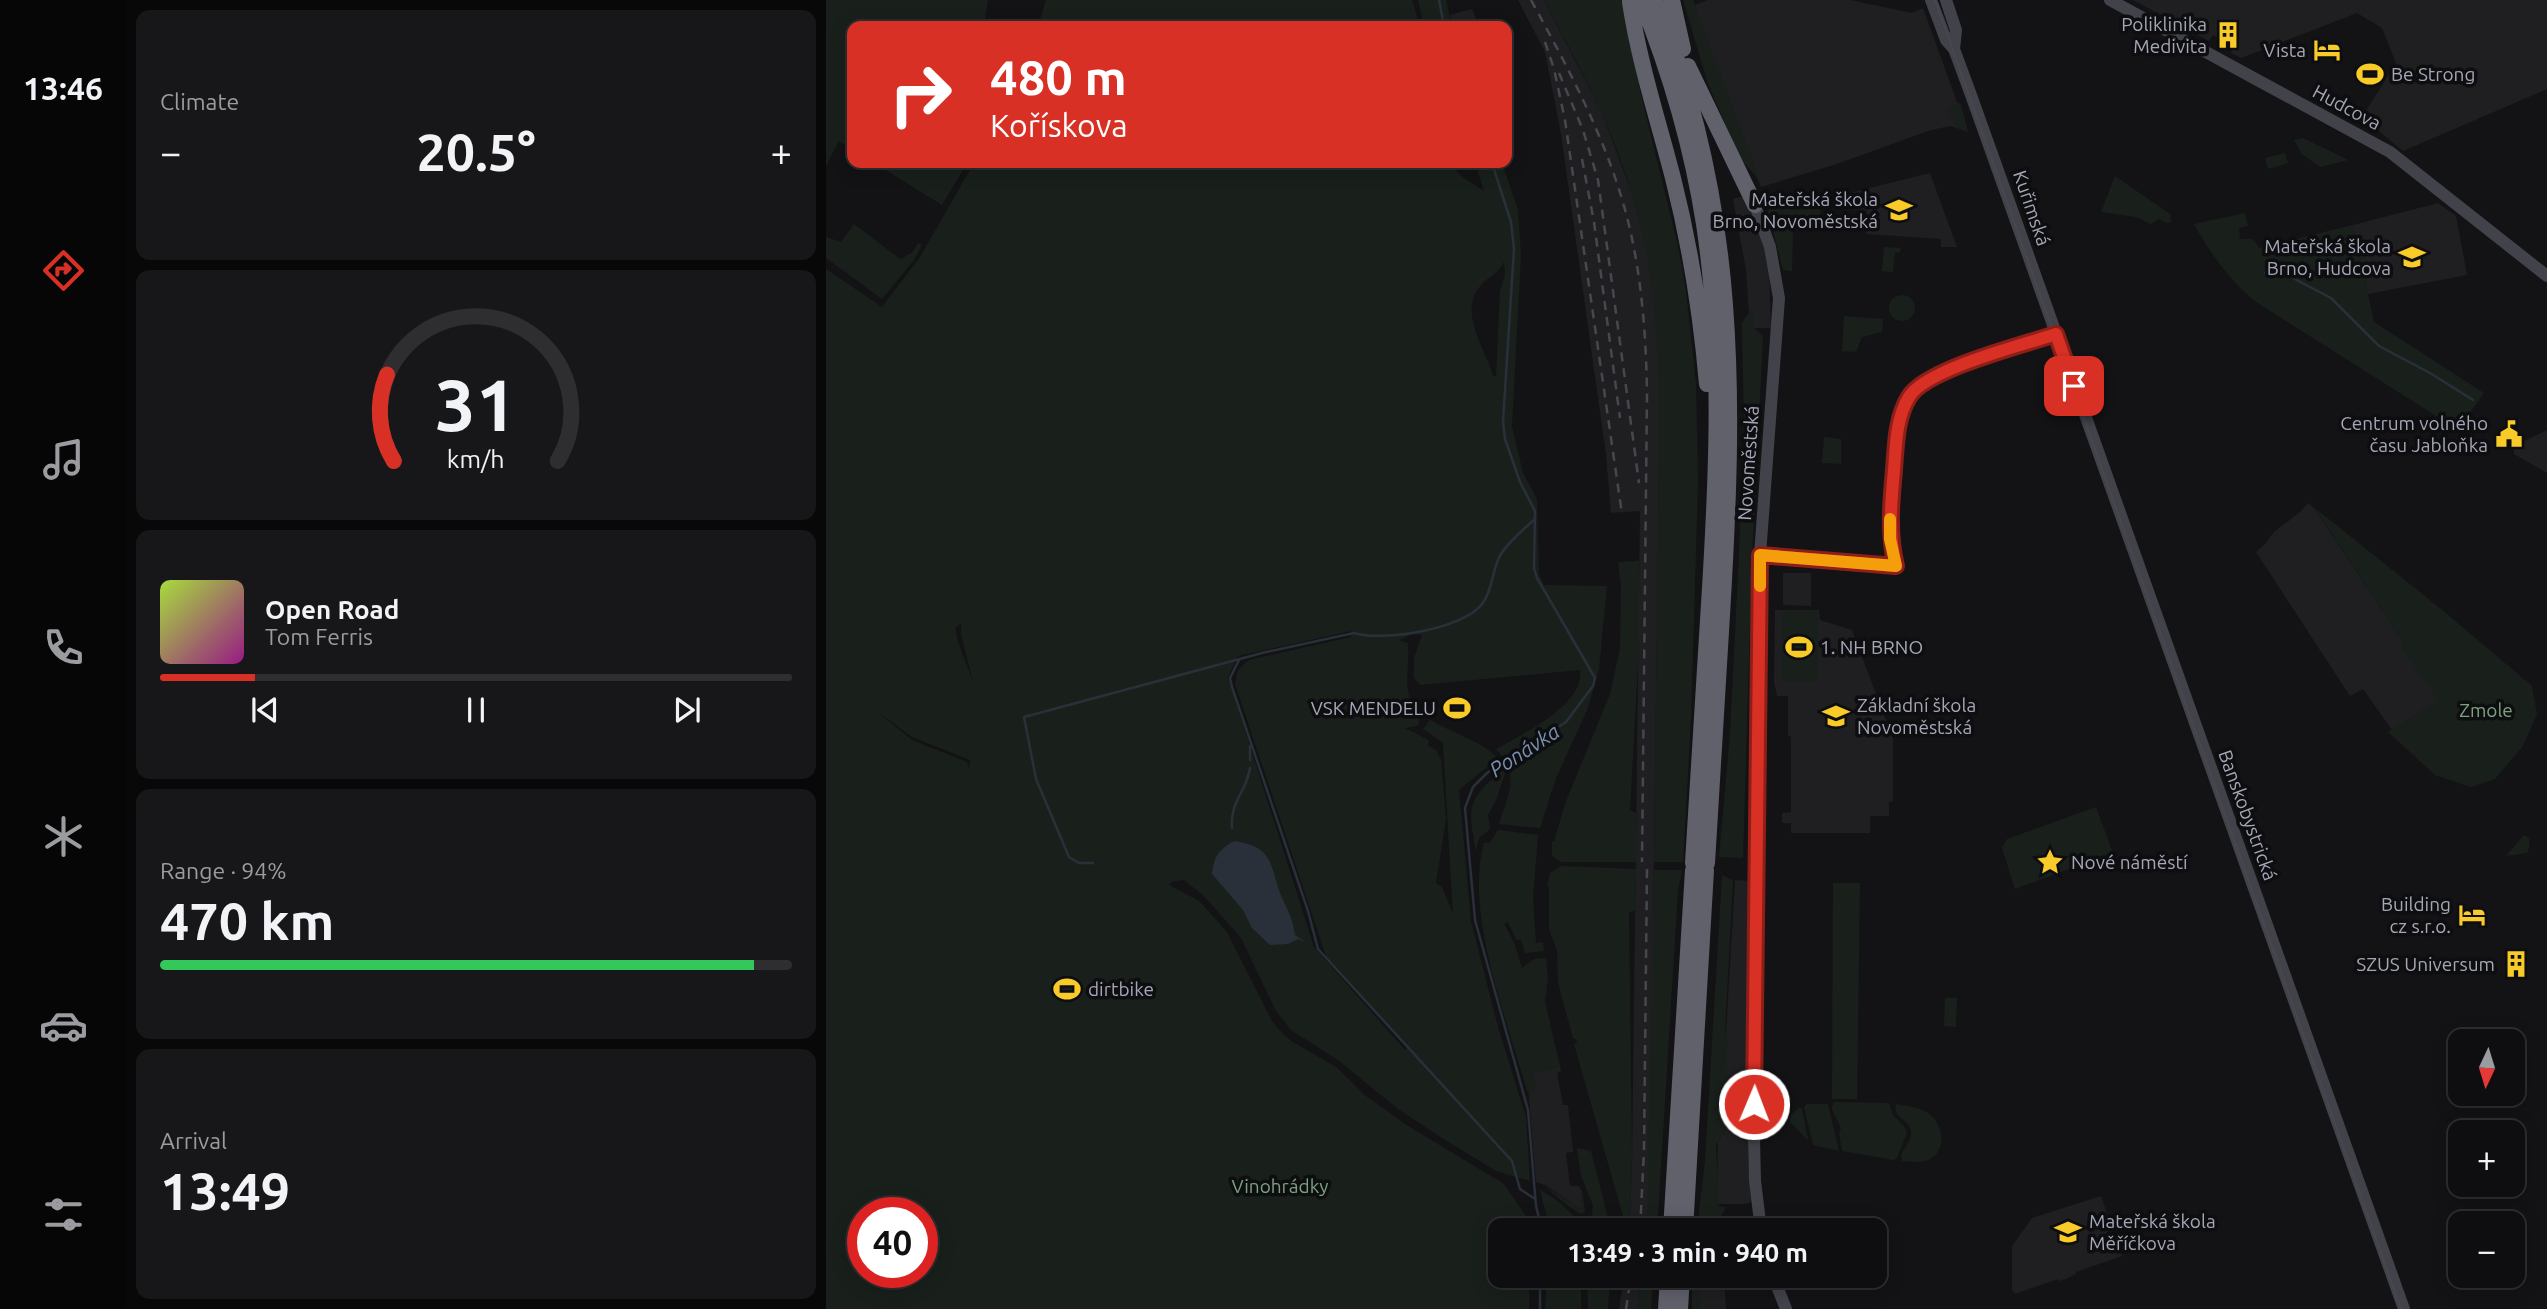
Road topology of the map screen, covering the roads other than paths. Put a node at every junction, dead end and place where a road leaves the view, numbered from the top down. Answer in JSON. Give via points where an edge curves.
{"nodes":[{"id":1,"x":1657,"y":0,"type":"edge"},
{"id":2,"x":1672,"y":0,"type":"edge"},
{"id":3,"x":1931,"y":0,"type":"edge"},
{"id":4,"x":1946,"y":0,"type":"edge"},
{"id":5,"x":2110,"y":0,"type":"edge"},
{"id":6,"x":1636,"y":1,"type":"edge"},
{"id":7,"x":1954,"y":49,"type":"junction"},
{"id":8,"x":1688,"y":68,"type":"junction"},
{"id":9,"x":1705,"y":160,"type":"junction"},
{"id":10,"x":1755,"y":205,"type":"joint"},
{"id":11,"x":2547,"y":276,"type":"edge"},
{"id":12,"x":2056,"y":334,"type":"junction"},
{"id":13,"x":1715,"y":498,"type":"junction"},
{"id":14,"x":1760,"y":555,"type":"junction"},
{"id":15,"x":1700,"y":866,"type":"junction"},
{"id":16,"x":1672,"y":1218,"type":"edge"},
{"id":17,"x":1685,"y":1218,"type":"edge"},
{"id":18,"x":1760,"y":1218,"type":"edge"},
{"id":19,"x":1667,"y":1288,"type":"edge"},
{"id":20,"x":1681,"y":1288,"type":"edge"},
{"id":21,"x":1778,"y":1288,"type":"edge"},
{"id":22,"x":1666,"y":1309,"type":"edge"},
{"id":23,"x":1680,"y":1309,"type":"edge"},
{"id":24,"x":1786,"y":1309,"type":"edge"},
{"id":25,"x":2403,"y":1309,"type":"edge"}],
"edges":[{"from":1,"to":8,"type":"highway"},
{"from":1,"to":9,"type":"highway"},
{"from":2,"to":8,"type":"highway"},
{"from":3,"to":7,"type":"street"},
{"from":4,"to":7,"type":"street","via":[[1956,30]]},
{"from":5,"to":11,"type":"street","name":"Hudcova","via":[[2390,152]]},
{"from":6,"to":13,"type":"highway","via":[[1641,57],[1692,266],[1704,347]]},
{"from":6,"to":13,"type":"highway","via":[[1654,35],[1690,152],[1707,248],[1716,352]]},
{"from":7,"to":12,"type":"street","name":"Kuřimská"},
{"from":8,"to":9,"type":"highway","via":[[1702,120]]},
{"from":8,"to":10,"type":"highway"},
{"from":9,"to":15,"type":"highway","via":[[1725,281],[1731,395],[1727,526]]},
{"from":10,"to":14,"type":"street","name":"Novoměstská","via":[[1769,240],[1779,298]]},
{"from":12,"to":14,"type":"street","via":[[1947,371],[1911,394],[1899,423],[1891,506],[1890,539],[1896,566]]},
{"from":12,"to":25,"type":"street","name":"Banskobystrická"},
{"from":13,"to":15,"type":"highway"},
{"from":14,"to":18,"type":"street","name":"Novoměstská","via":[[1754,1139]]},
{"from":15,"to":16,"type":"highway"},
{"from":15,"to":17,"type":"highway"},
{"from":19,"to":22,"type":"highway"},
{"from":20,"to":23,"type":"highway"},
{"from":21,"to":24,"type":"street"}]}
